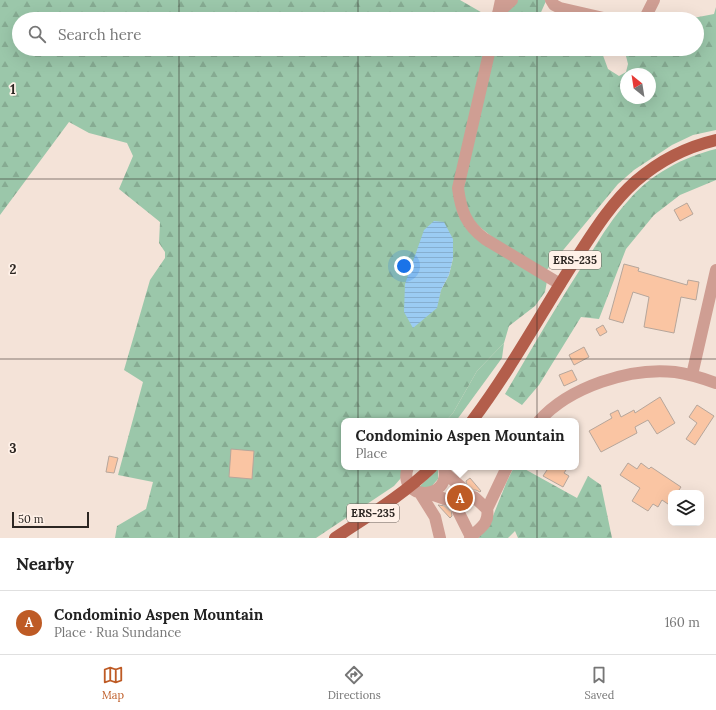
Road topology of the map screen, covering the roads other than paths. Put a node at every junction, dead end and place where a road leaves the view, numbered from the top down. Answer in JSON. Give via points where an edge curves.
{"nodes":[{"id":1,"x":502,"y":0,"type":"edge"},
{"id":2,"x":512,"y":0,"type":"edge"},
{"id":3,"x":551,"y":0,"type":"edge"},
{"id":4,"x":654,"y":0,"type":"edge"},
{"id":5,"x":498,"y":12,"type":"edge"},
{"id":6,"x":501,"y":12,"type":"edge"},
{"id":7,"x":577,"y":12,"type":"edge"},
{"id":8,"x":648,"y":12,"type":"edge"},
{"id":9,"x":488,"y":56,"type":"edge"},
{"id":10,"x":716,"y":140,"type":"edge"},
{"id":11,"x":716,"y":270,"type":"edge"},
{"id":12,"x":560,"y":284,"type":"junction"},
{"id":13,"x":692,"y":375,"type":"junction"},
{"id":14,"x":716,"y":383,"type":"edge"},
{"id":15,"x":474,"y":418,"type":"edge"},
{"id":16,"x":542,"y":418,"type":"edge"},
{"id":17,"x":407,"y":470,"type":"edge"},
{"id":18,"x":430,"y":470,"type":"edge"},
{"id":19,"x":444,"y":470,"type":"edge"},
{"id":20,"x":506,"y":470,"type":"edge"},
{"id":21,"x":460,"y":486,"type":"tunnel mouth"},
{"id":22,"x":419,"y":491,"type":"junction"},
{"id":23,"x":474,"y":497,"type":"tunnel mouth"},
{"id":24,"x":445,"y":499,"type":"tunnel mouth"},
{"id":25,"x":487,"y":509,"type":"junction"},
{"id":26,"x":458,"y":511,"type":"tunnel mouth"},
{"id":27,"x":471,"y":537,"type":"edge"},
{"id":28,"x":335,"y":538,"type":"edge"},
{"id":29,"x":440,"y":538,"type":"edge"}],
"edges":[{"from":1,"to":5,"type":"street"},
{"from":2,"to":6,"type":"street"},
{"from":3,"to":7,"type":"street","via":[[560,8]]},
{"from":4,"to":8,"type":"street"},
{"from":9,"to":12,"type":"street","via":[[458,188],[462,211],[475,231]]},
{"from":10,"to":12,"type":"main road","number":"ERS-235","via":[[688,148],[670,157],[637,181],[609,210]]},
{"from":11,"to":13,"type":"street"},
{"from":12,"to":15,"type":"main road","number":"ERS-235"},
{"from":13,"to":14,"type":"street"},
{"from":13,"to":16,"type":"street","via":[[674,372],[630,374],[572,394],[556,404]]},
{"from":17,"to":22,"type":"street","via":[[406,482]]},
{"from":18,"to":22,"type":"main road","number":"ERS-235"},
{"from":19,"to":21,"type":"street"},
{"from":19,"to":22,"type":"street","via":[[442,483],[436,490]]},
{"from":20,"to":25,"type":"street"},
{"from":22,"to":24,"type":"street"},
{"from":22,"to":28,"type":"main road","number":"ERS-235","via":[[388,503]]},
{"from":22,"to":29,"type":"street","via":[[435,517]]},
{"from":23,"to":25,"type":"street"},
{"from":25,"to":27,"type":"street","via":[[486,523]]},
{"from":26,"to":27,"type":"street"}]}
